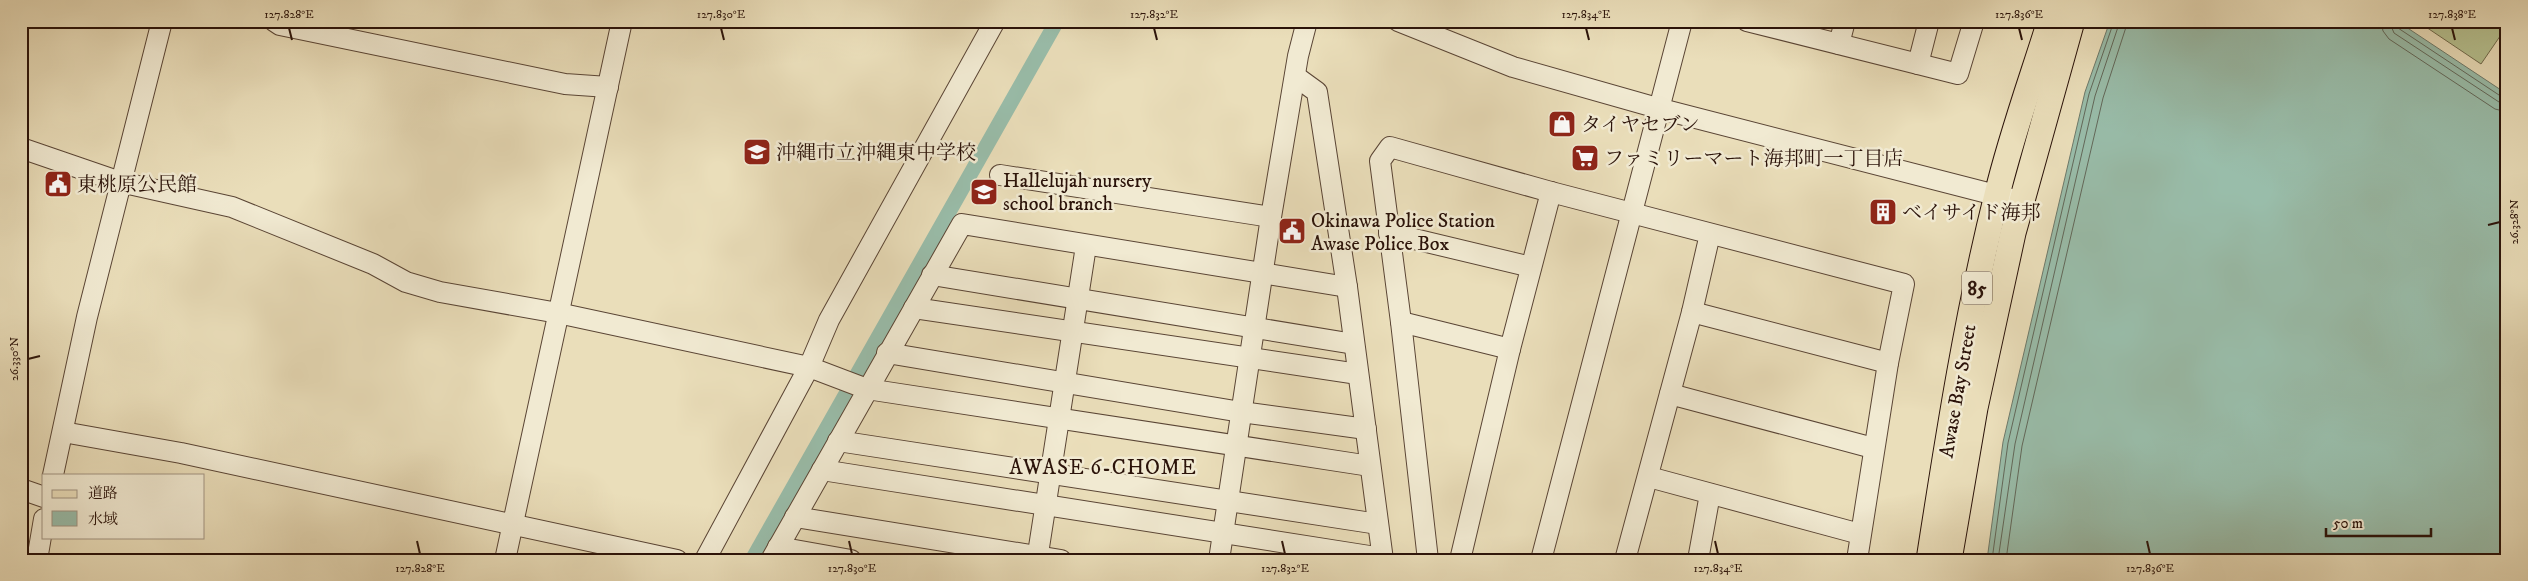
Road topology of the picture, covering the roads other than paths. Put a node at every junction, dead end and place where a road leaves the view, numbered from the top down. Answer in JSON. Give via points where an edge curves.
{"nodes":[{"id":1,"x":162,"y":21,"type":"edge"},
{"id":2,"x":274,"y":21,"type":"edge"},
{"id":3,"x":622,"y":21,"type":"edge"},
{"id":4,"x":995,"y":21,"type":"edge"},
{"id":5,"x":1308,"y":21,"type":"edge"},
{"id":6,"x":1398,"y":21,"type":"edge"},
{"id":7,"x":1682,"y":21,"type":"edge"},
{"id":8,"x":1845,"y":21,"type":"edge"},
{"id":9,"x":1929,"y":21,"type":"edge"},
{"id":10,"x":1974,"y":21,"type":"edge"},
{"id":11,"x":2050,"y":21,"type":"edge"},
{"id":12,"x":2072,"y":21,"type":"edge"},
{"id":13,"x":1759,"y":23,"type":"edge"},
{"id":14,"x":1840,"y":44,"type":"junction"},
{"id":15,"x":1918,"y":64,"type":"junction"},
{"id":16,"x":1295,"y":76,"type":"junction"},
{"id":17,"x":608,"y":87,"type":"junction"},
{"id":18,"x":1661,"y":109,"type":"junction"},
{"id":19,"x":21,"y":148,"type":"edge"},
{"id":20,"x":1000,"y":175,"type":"dead end"},
{"id":21,"x":120,"y":182,"type":"junction"},
{"id":22,"x":1551,"y":192,"type":"junction"},
{"id":23,"x":1996,"y":195,"type":"junction"},
{"id":24,"x":2020,"y":201,"type":"junction"},
{"id":25,"x":1632,"y":213,"type":"junction"},
{"id":26,"x":1271,"y":217,"type":"junction"},
{"id":27,"x":1389,"y":233,"type":"junction"},
{"id":28,"x":1710,"y":234,"type":"junction"},
{"id":29,"x":1086,"y":246,"type":"junction"},
{"id":30,"x":1531,"y":267,"type":"junction"},
{"id":31,"x":1262,"y":274,"type":"junction"},
{"id":32,"x":932,"y":275,"type":"junction"},
{"id":33,"x":1347,"y":287,"type":"junction"},
{"id":34,"x":1078,"y":300,"type":"junction"},
{"id":35,"x":914,"y":308,"type":"junction"},
{"id":36,"x":1692,"y":312,"type":"junction"},
{"id":37,"x":558,"y":313,"type":"junction"},
{"id":38,"x":1401,"y":322,"type":"junction"},
{"id":39,"x":1255,"y":327,"type":"junction"},
{"id":40,"x":1072,"y":333,"type":"junction"},
{"id":41,"x":1354,"y":344,"type":"junction"},
{"id":42,"x":1510,"y":348,"type":"junction"},
{"id":43,"x":888,"y":353,"type":"junction"},
{"id":44,"x":1250,"y":358,"type":"junction"},
{"id":45,"x":1888,"y":363,"type":"junction"},
{"id":46,"x":809,"y":367,"type":"junction"},
{"id":47,"x":1358,"y":374,"type":"junction"},
{"id":48,"x":1065,"y":383,"type":"junction"},
{"id":49,"x":867,"y":389,"type":"junction"},
{"id":50,"x":1670,"y":394,"type":"junction"},
{"id":51,"x":1241,"y":412,"type":"junction"},
{"id":52,"x":1059,"y":419,"type":"junction"},
{"id":53,"x":1366,"y":429,"type":"junction"},
{"id":54,"x":63,"y":432,"type":"junction"},
{"id":55,"x":838,"y":441,"type":"junction"},
{"id":56,"x":1236,"y":447,"type":"junction"},
{"id":57,"x":1874,"y":448,"type":"junction"},
{"id":58,"x":1370,"y":466,"type":"junction"},
{"id":59,"x":822,"y":470,"type":"junction"},
{"id":60,"x":53,"y":474,"type":"edge"},
{"id":61,"x":1050,"y":475,"type":"junction"},
{"id":62,"x":1649,"y":478,"type":"junction"},
{"id":63,"x":21,"y":489,"type":"edge"},
{"id":64,"x":1710,"y":494,"type":"junction"},
{"id":65,"x":42,"y":496,"type":"edge"},
{"id":66,"x":1228,"y":501,"type":"junction"},
{"id":67,"x":1045,"y":507,"type":"junction"},
{"id":68,"x":795,"y":517,"type":"junction"},
{"id":69,"x":1378,"y":524,"type":"junction"},
{"id":70,"x":512,"y":525,"type":"junction"},
{"id":71,"x":42,"y":531,"type":"edge"},
{"id":72,"x":1224,"y":532,"type":"junction"},
{"id":73,"x":1860,"y":534,"type":"junction"},
{"id":74,"x":775,"y":554,"type":"edge"},
{"id":75,"x":1037,"y":558,"type":"edge"},
{"id":76,"x":1382,"y":559,"type":"edge"},
{"id":77,"x":37,"y":560,"type":"edge"},
{"id":78,"x":505,"y":560,"type":"edge"},
{"id":79,"x":677,"y":560,"type":"edge"},
{"id":80,"x":705,"y":560,"type":"edge"},
{"id":81,"x":851,"y":560,"type":"edge"},
{"id":82,"x":1061,"y":560,"type":"edge"},
{"id":83,"x":1219,"y":560,"type":"edge"},
{"id":84,"x":1428,"y":560,"type":"edge"},
{"id":85,"x":1460,"y":560,"type":"edge"},
{"id":86,"x":1541,"y":560,"type":"edge"},
{"id":87,"x":1625,"y":560,"type":"edge"},
{"id":88,"x":1698,"y":560,"type":"edge"},
{"id":89,"x":1857,"y":560,"type":"edge"},
{"id":90,"x":1929,"y":560,"type":"edge"},
{"id":91,"x":1949,"y":560,"type":"edge"}],
"edges":[{"from":1,"to":21,"type":"street"},
{"from":2,"to":17,"type":"street","via":[[280,25],[565,84]]},
{"from":3,"to":17,"type":"street"},
{"from":4,"to":46,"type":"street","via":[[829,320]]},
{"from":5,"to":16,"type":"street"},
{"from":6,"to":18,"type":"street","via":[[1513,67]]},
{"from":7,"to":18,"type":"street"},
{"from":8,"to":14,"type":"street"},
{"from":9,"to":15,"type":"street"},
{"from":10,"to":15,"type":"street","via":[[1958,74]]},
{"from":11,"to":23,"type":"main road","name":"Awase Bay Street","number":"85"},
{"from":12,"to":24,"type":"main road","name":"Awase Bay Street","number":"85"},
{"from":13,"to":14,"type":"street"},
{"from":14,"to":15,"type":"street"},
{"from":16,"to":26,"type":"street"},
{"from":16,"to":33,"type":"street","via":[[1317,92]]},
{"from":17,"to":37,"type":"street"},
{"from":18,"to":23,"type":"street"},
{"from":18,"to":25,"type":"street"},
{"from":19,"to":21,"type":"street"},
{"from":20,"to":26,"type":"street"},
{"from":21,"to":37,"type":"street","via":[[232,207],[423,287]]},
{"from":21,"to":54,"type":"street"},
{"from":22,"to":25,"type":"street"},
{"from":22,"to":27,"type":"street","via":[[1390,147],[1380,161]]},
{"from":22,"to":30,"type":"street"},
{"from":23,"to":24,"type":"street"},
{"from":23,"to":90,"type":"main road","name":"Awase Bay Street","number":"85","via":[[1954,402]]},
{"from":24,"to":91,"type":"main road","name":"Awase Bay Street","number":"85","via":[[1975,408]]},
{"from":25,"to":28,"type":"street"},
{"from":25,"to":86,"type":"street"},
{"from":26,"to":31,"type":"street"},
{"from":27,"to":30,"type":"street"},
{"from":27,"to":38,"type":"street"},
{"from":28,"to":36,"type":"street"},
{"from":28,"to":45,"type":"street","via":[[1904,284]]},
{"from":29,"to":31,"type":"street"},
{"from":29,"to":32,"type":"street","via":[[962,224]]},
{"from":29,"to":34,"type":"street"},
{"from":30,"to":42,"type":"street"},
{"from":31,"to":33,"type":"street"},
{"from":31,"to":39,"type":"street"},
{"from":32,"to":34,"type":"street"},
{"from":32,"to":35,"type":"street"},
{"from":33,"to":41,"type":"street"},
{"from":34,"to":39,"type":"street"},
{"from":34,"to":40,"type":"street"},
{"from":35,"to":40,"type":"street"},
{"from":35,"to":43,"type":"street"},
{"from":36,"to":45,"type":"street"},
{"from":36,"to":50,"type":"street"},
{"from":37,"to":46,"type":"street"},
{"from":37,"to":70,"type":"street"},
{"from":38,"to":42,"type":"street"},
{"from":38,"to":84,"type":"street"},
{"from":39,"to":41,"type":"street"},
{"from":39,"to":44,"type":"street"},
{"from":40,"to":44,"type":"street"},
{"from":40,"to":48,"type":"street"},
{"from":41,"to":47,"type":"street"},
{"from":42,"to":85,"type":"street"},
{"from":43,"to":48,"type":"street"},
{"from":43,"to":49,"type":"street"},
{"from":44,"to":47,"type":"street"},
{"from":44,"to":51,"type":"street"},
{"from":45,"to":57,"type":"street"},
{"from":46,"to":49,"type":"street"},
{"from":46,"to":80,"type":"street"},
{"from":47,"to":53,"type":"street"},
{"from":48,"to":51,"type":"street"},
{"from":48,"to":52,"type":"street"},
{"from":49,"to":52,"type":"street"},
{"from":49,"to":55,"type":"street"},
{"from":50,"to":57,"type":"street"},
{"from":50,"to":62,"type":"street"},
{"from":51,"to":53,"type":"street"},
{"from":51,"to":56,"type":"street"},
{"from":52,"to":56,"type":"street"},
{"from":52,"to":61,"type":"street"},
{"from":53,"to":58,"type":"street"},
{"from":54,"to":60,"type":"street"},
{"from":54,"to":70,"type":"street","via":[[181,453]]},
{"from":55,"to":59,"type":"street"},
{"from":55,"to":61,"type":"street"},
{"from":56,"to":58,"type":"street"},
{"from":56,"to":66,"type":"street"},
{"from":57,"to":73,"type":"street"},
{"from":58,"to":69,"type":"street"},
{"from":59,"to":67,"type":"street"},
{"from":59,"to":68,"type":"street"},
{"from":61,"to":66,"type":"street"},
{"from":61,"to":67,"type":"street"},
{"from":62,"to":64,"type":"street"},
{"from":62,"to":87,"type":"street"},
{"from":63,"to":65,"type":"street"},
{"from":64,"to":73,"type":"street"},
{"from":64,"to":88,"type":"street"},
{"from":66,"to":69,"type":"street"},
{"from":66,"to":72,"type":"street"},
{"from":67,"to":72,"type":"street"},
{"from":67,"to":75,"type":"street"},
{"from":68,"to":74,"type":"street"},
{"from":68,"to":75,"type":"street"},
{"from":69,"to":76,"type":"street"},
{"from":70,"to":78,"type":"street"},
{"from":70,"to":79,"type":"street"},
{"from":71,"to":77,"type":"street"},
{"from":72,"to":76,"type":"street"},
{"from":72,"to":83,"type":"street"},
{"from":73,"to":89,"type":"street"},
{"from":74,"to":81,"type":"street"},
{"from":75,"to":82,"type":"street"}]}
